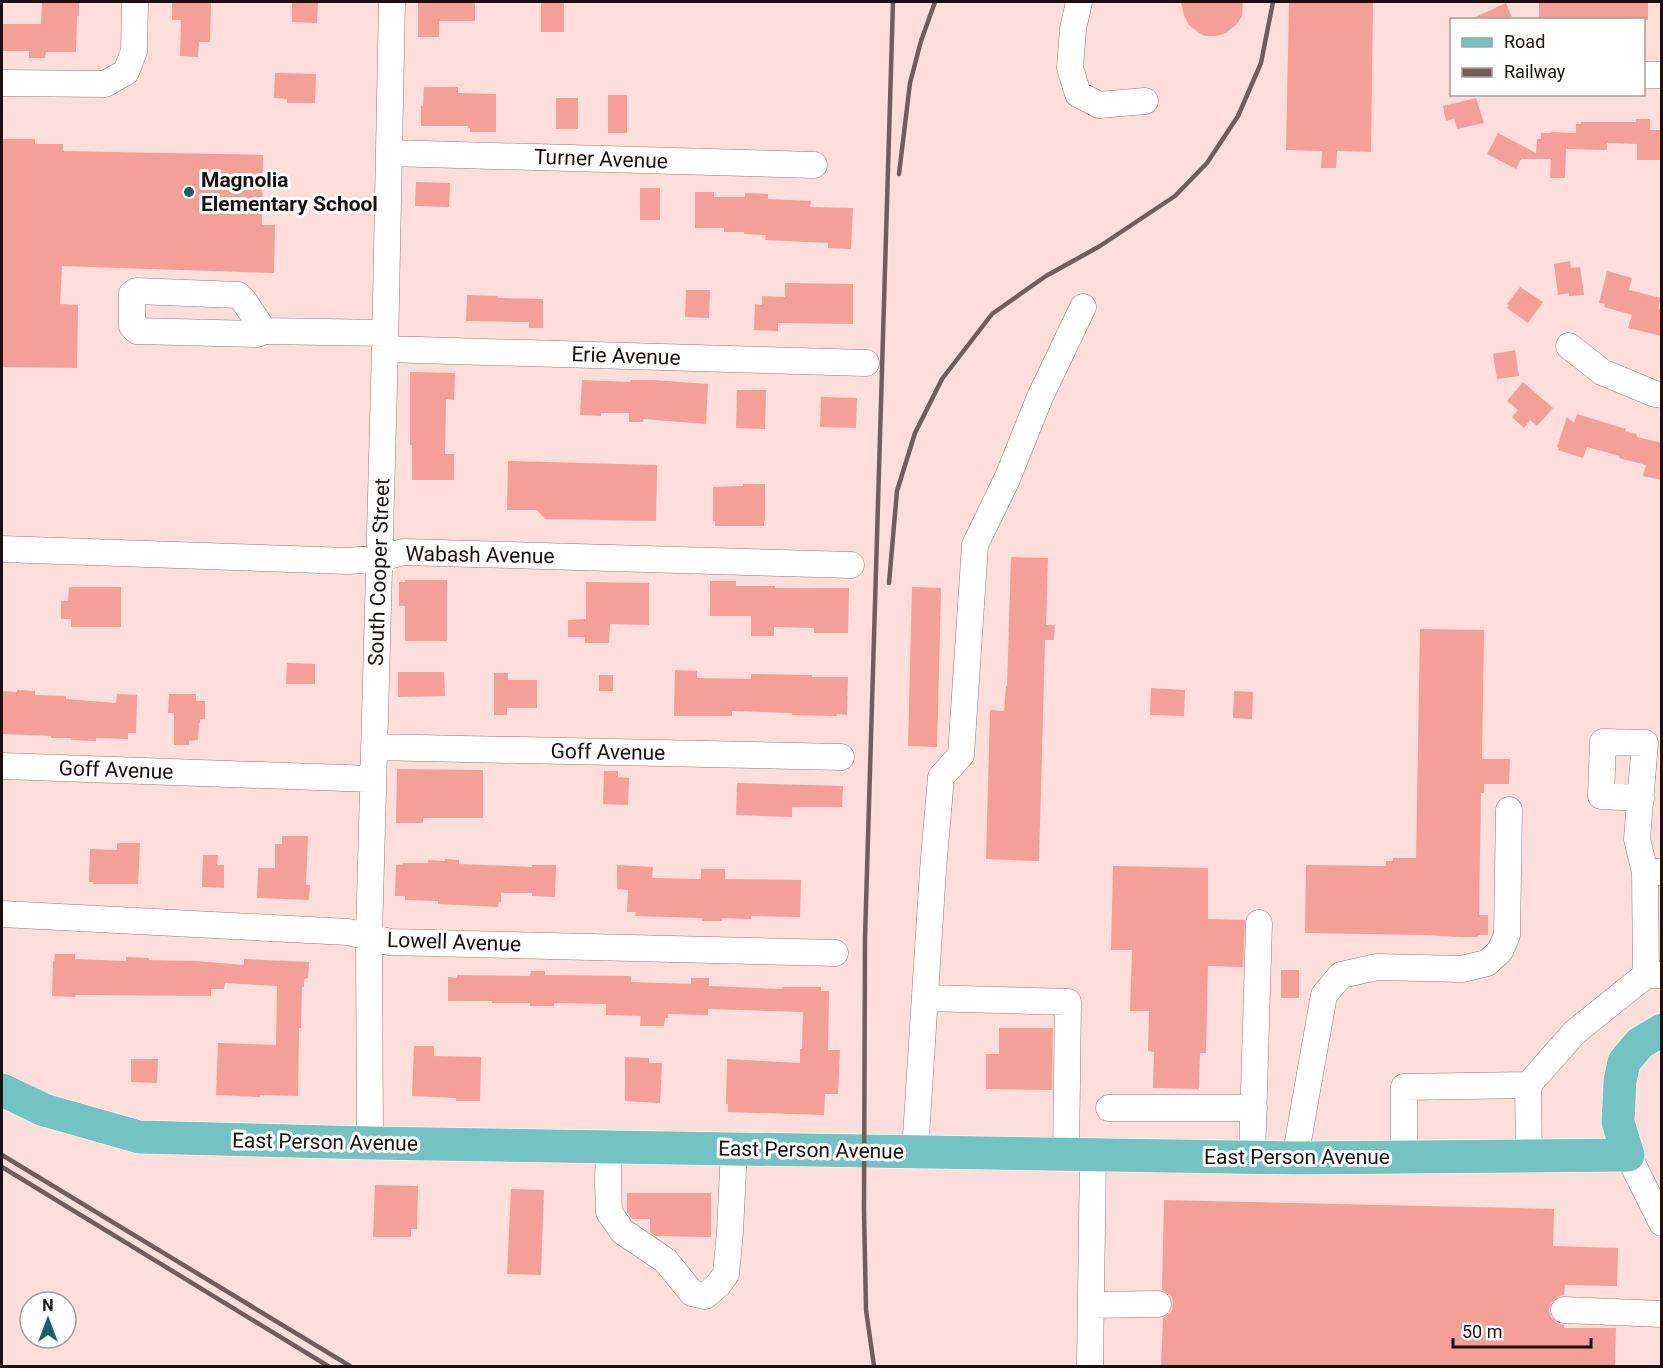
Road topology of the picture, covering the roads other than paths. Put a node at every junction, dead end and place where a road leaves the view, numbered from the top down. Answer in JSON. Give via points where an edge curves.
{"nodes":[{"id":1,"x":135,"y":2,"type":"edge"},
{"id":2,"x":392,"y":2,"type":"edge"},
{"id":3,"x":1079,"y":2,"type":"edge"},
{"id":4,"x":1645,"y":75,"type":"edge"},
{"id":5,"x":1662,"y":75,"type":"edge"},
{"id":6,"x":2,"y":83,"type":"edge"},
{"id":7,"x":1145,"y":101,"type":"dead end"},
{"id":8,"x":389,"y":153,"type":"junction"},
{"id":9,"x":814,"y":165,"type":"dead end"},
{"id":10,"x":1083,"y":307,"type":"dead end"},
{"id":11,"x":264,"y":330,"type":"dead end"},
{"id":12,"x":385,"y":341,"type":"junction"},
{"id":13,"x":1569,"y":346,"type":"dead end"},
{"id":14,"x":866,"y":363,"type":"dead end"},
{"id":15,"x":1662,"y":394,"type":"edge"},
{"id":16,"x":2,"y":549,"type":"edge"},
{"id":17,"x":379,"y":558,"type":"junction"},
{"id":18,"x":851,"y":565,"type":"dead end"},
{"id":19,"x":374,"y":747,"type":"junction"},
{"id":20,"x":841,"y":757,"type":"dead end"},
{"id":21,"x":2,"y":766,"type":"edge"},
{"id":22,"x":374,"y":779,"type":"junction"},
{"id":23,"x":1641,"y":798,"type":"dead end"},
{"id":24,"x":1509,"y":810,"type":"dead end"},
{"id":25,"x":1653,"y":872,"type":"edge"},
{"id":26,"x":1653,"y":913,"type":"edge"},
{"id":27,"x":2,"y":914,"type":"edge"},
{"id":28,"x":1259,"y":923,"type":"dead end"},
{"id":29,"x":369,"y":937,"type":"junction"},
{"id":30,"x":1654,"y":944,"type":"edge"},
{"id":31,"x":835,"y":953,"type":"dead end"},
{"id":32,"x":1654,"y":975,"type":"edge"},
{"id":33,"x":925,"y":998,"type":"junction"},
{"id":34,"x":1662,"y":1030,"type":"edge"},
{"id":35,"x":1528,"y":1085,"type":"junction"},
{"id":36,"x":2,"y":1090,"type":"edge"},
{"id":37,"x":1108,"y":1108,"type":"dead end"},
{"id":38,"x":1254,"y":1108,"type":"junction"},
{"id":39,"x":370,"y":1143,"type":"junction"},
{"id":40,"x":609,"y":1147,"type":"junction"},
{"id":41,"x":734,"y":1149,"type":"junction"},
{"id":42,"x":915,"y":1152,"type":"junction"},
{"id":43,"x":1080,"y":1155,"type":"junction"},
{"id":44,"x":1628,"y":1155,"type":"junction"},
{"id":45,"x":1529,"y":1156,"type":"junction"},
{"id":46,"x":1404,"y":1157,"type":"junction"},
{"id":47,"x":1252,"y":1158,"type":"junction"},
{"id":48,"x":1295,"y":1158,"type":"junction"},
{"id":49,"x":1662,"y":1222,"type":"edge"},
{"id":50,"x":1158,"y":1304,"type":"dead end"},
{"id":51,"x":1091,"y":1305,"type":"junction"},
{"id":52,"x":1564,"y":1310,"type":"dead end"},
{"id":53,"x":1662,"y":1314,"type":"edge"},
{"id":54,"x":1090,"y":1366,"type":"edge"}],
"edges":[{"from":1,"to":6,"type":"street","via":[[134,51],[126,72],[105,84]]},
{"from":2,"to":8,"type":"street","name":"South Cooper Street"},
{"from":3,"to":7,"type":"street","via":[[1070,68],[1078,94],[1099,105]]},
{"from":4,"to":5,"type":"street"},
{"from":8,"to":9,"type":"street","name":"Turner Avenue"},
{"from":8,"to":12,"type":"street","name":"South Cooper Street"},
{"from":10,"to":33,"type":"street","via":[[975,545],[961,755],[941,777]]},
{"from":11,"to":12,"type":"street","name":"Erie Avenue"},
{"from":12,"to":14,"type":"street","name":"Erie Avenue"},
{"from":12,"to":17,"type":"street","name":"South Cooper Street"},
{"from":13,"to":15,"type":"street","via":[[1602,372]]},
{"from":16,"to":17,"type":"street","name":"Wabash Avenue","via":[[349,561]]},
{"from":17,"to":18,"type":"street","name":"Wabash Avenue","via":[[404,552]]},
{"from":17,"to":19,"type":"street","name":"South Cooper Street"},
{"from":19,"to":20,"type":"street","name":"Goff Avenue"},
{"from":19,"to":22,"type":"street","name":"South Cooper Street"},
{"from":21,"to":22,"type":"street","name":"Goff Avenue"},
{"from":22,"to":29,"type":"street","name":"South Cooper Street"},
{"from":23,"to":25,"type":"street","via":[[1637,839]]},
{"from":24,"to":48,"type":"street","via":[[1508,936],[1500,951],[1486,963],[1462,969],[1377,967],[1341,975],[1324,995]]},
{"from":25,"to":26,"type":"street"},
{"from":26,"to":30,"type":"street"},
{"from":27,"to":29,"type":"street","name":"Lowell Avenue","via":[[348,932]]},
{"from":28,"to":38,"type":"street"},
{"from":29,"to":31,"type":"street","name":"Lowell Avenue","via":[[390,942]]},
{"from":29,"to":39,"type":"street","name":"South Cooper Street"},
{"from":30,"to":32,"type":"street"},
{"from":32,"to":35,"type":"street","via":[[1575,1032]]},
{"from":33,"to":42,"type":"street"},
{"from":33,"to":43,"type":"street","via":[[1068,1002]]},
{"from":34,"to":44,"type":"main road","via":[[1640,1043],[1624,1062],[1618,1122]]},
{"from":35,"to":45,"type":"street"},
{"from":35,"to":46,"type":"street","via":[[1404,1087]]},
{"from":36,"to":39,"type":"main road","name":"East Person Avenue","via":[[44,1110],[139,1137]]},
{"from":37,"to":38,"type":"street"},
{"from":38,"to":47,"type":"street"},
{"from":39,"to":40,"type":"main road","name":"East Person Avenue"},
{"from":40,"to":41,"type":"main road","name":"East Person Avenue"},
{"from":40,"to":41,"type":"street","via":[[609,1212],[622,1231],[666,1261],[692,1293],[705,1296],[726,1274]]},
{"from":41,"to":42,"type":"main road","name":"East Person Avenue"},
{"from":42,"to":43,"type":"main road","name":"East Person Avenue"},
{"from":43,"to":47,"type":"main road","name":"East Person Avenue"},
{"from":43,"to":51,"type":"street"},
{"from":44,"to":45,"type":"main road","name":"East Person Avenue"},
{"from":44,"to":49,"type":"street"},
{"from":45,"to":46,"type":"main road","name":"East Person Avenue"},
{"from":46,"to":48,"type":"main road","name":"East Person Avenue"},
{"from":47,"to":48,"type":"main road","name":"East Person Avenue"},
{"from":50,"to":51,"type":"street"},
{"from":51,"to":54,"type":"street"},
{"from":52,"to":53,"type":"street"}]}
